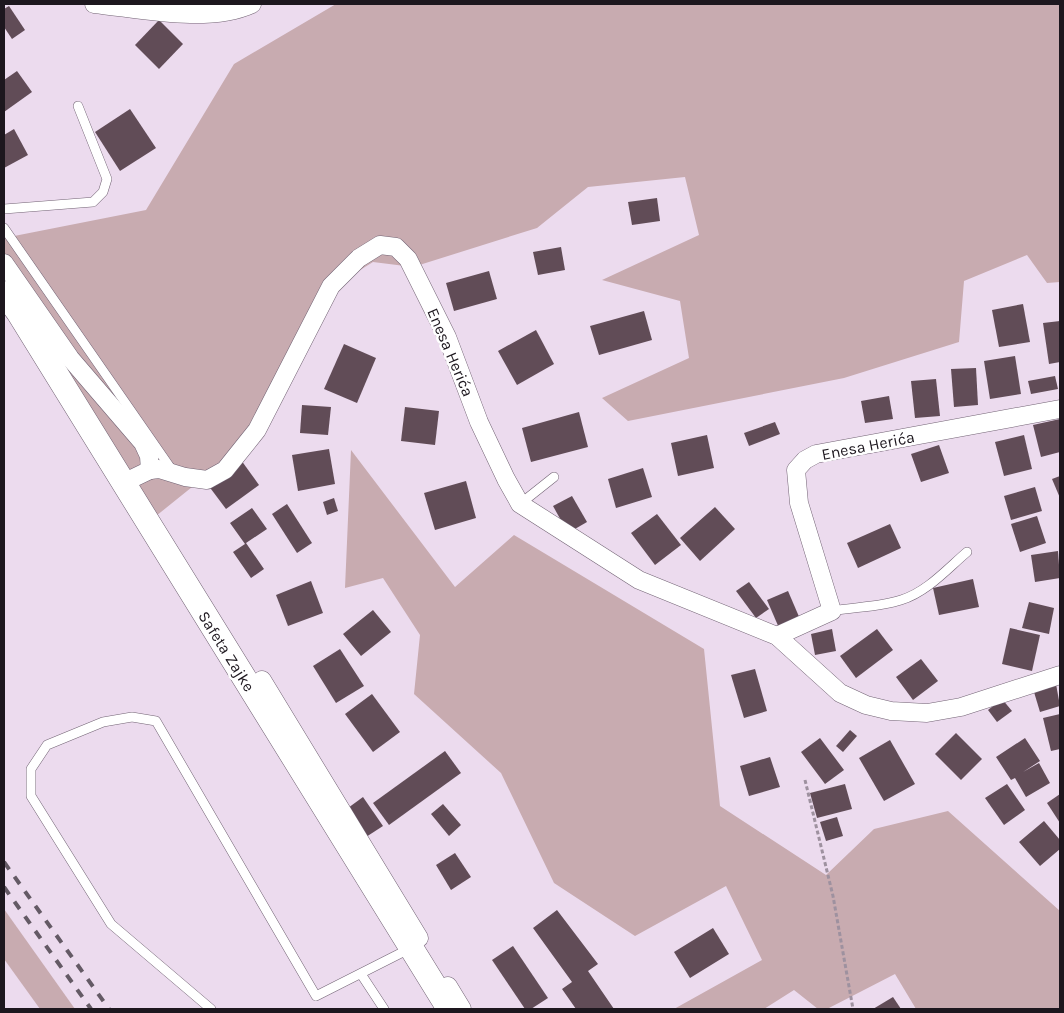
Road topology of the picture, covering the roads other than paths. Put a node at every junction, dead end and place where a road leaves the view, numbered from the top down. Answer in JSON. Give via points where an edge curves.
{"nodes":[{"id":1,"x":94,"y":4,"type":"edge"},
{"id":2,"x":252,"y":4,"type":"edge"},
{"id":3,"x":78,"y":106,"type":"dead end"},
{"id":4,"x":4,"y":209,"type":"edge"},
{"id":5,"x":4,"y":228,"type":"edge"},
{"id":6,"x":4,"y":263,"type":"edge"},
{"id":7,"x":4,"y":293,"type":"edge"},
{"id":8,"x":4,"y":319,"type":"edge"},
{"id":9,"x":1060,"y":409,"type":"edge"},
{"id":10,"x":150,"y":470,"type":"junction"},
{"id":11,"x":179,"y":475,"type":"junction"},
{"id":12,"x":554,"y":477,"type":"dead end"},
{"id":13,"x":122,"y":484,"type":"junction"},
{"id":14,"x":520,"y":504,"type":"junction"},
{"id":15,"x":967,"y":552,"type":"dead end"},
{"id":16,"x":832,"y":611,"type":"junction"},
{"id":17,"x":776,"y":636,"type":"junction"},
{"id":18,"x":1060,"y":675,"type":"edge"},
{"id":19,"x":262,"y":680,"type":"dead end"},
{"id":20,"x":401,"y":953,"type":"junction"},
{"id":21,"x":361,"y":974,"type":"junction"},
{"id":22,"x":210,"y":1009,"type":"edge"},
{"id":23,"x":384,"y":1009,"type":"edge"},
{"id":24,"x":435,"y":1009,"type":"edge"},
{"id":25,"x":449,"y":1009,"type":"edge"},
{"id":26,"x":462,"y":1009,"type":"edge"}],
"edges":[{"from":1,"to":2,"type":"street","via":[[200,14],[238,11]]},
{"from":3,"to":4,"type":"lane","via":[[108,179],[103,192],[94,202]]},
{"from":5,"to":11,"type":"lane"},
{"from":6,"to":10,"type":"street","via":[[70,358],[143,443],[149,456]]},
{"from":7,"to":13,"type":"main road","name":"Safeta Zajke"},
{"from":8,"to":20,"type":"main road","name":"Safeta Zajke"},
{"from":9,"to":16,"type":"street","name":"Enesa Herića","via":[[816,454],[806,460],[796,470],[799,503]]},
{"from":10,"to":11,"type":"street","name":"Enesa Herića","via":[[159,469]]},
{"from":10,"to":13,"type":"street"},
{"from":11,"to":14,"type":"street","name":"Enesa Herića","via":[[207,480],[225,470],[257,430],[331,286],[359,258],[380,245],[396,247],[408,259],[447,337],[480,422]]},
{"from":12,"to":14,"type":"lane"},
{"from":13,"to":25,"type":"main road","name":"Safeta Zajke"},
{"from":14,"to":17,"type":"street","name":"Enesa Herića","via":[[639,580]]},
{"from":15,"to":16,"type":"lane","via":[[912,596],[900,601]]},
{"from":16,"to":17,"type":"street"},
{"from":17,"to":18,"type":"street","name":"Enesa Herića","via":[[840,693],[866,705],[891,711],[927,713],[961,707]]},
{"from":19,"to":26,"type":"street"},
{"from":20,"to":21,"type":"lane"},
{"from":20,"to":24,"type":"main road","name":"Safeta Zajke"},
{"from":21,"to":22,"type":"lane","via":[[316,996],[156,722],[132,717],[103,722],[47,745],[31,769],[31,796],[111,924]]},
{"from":21,"to":23,"type":"lane"}]}
